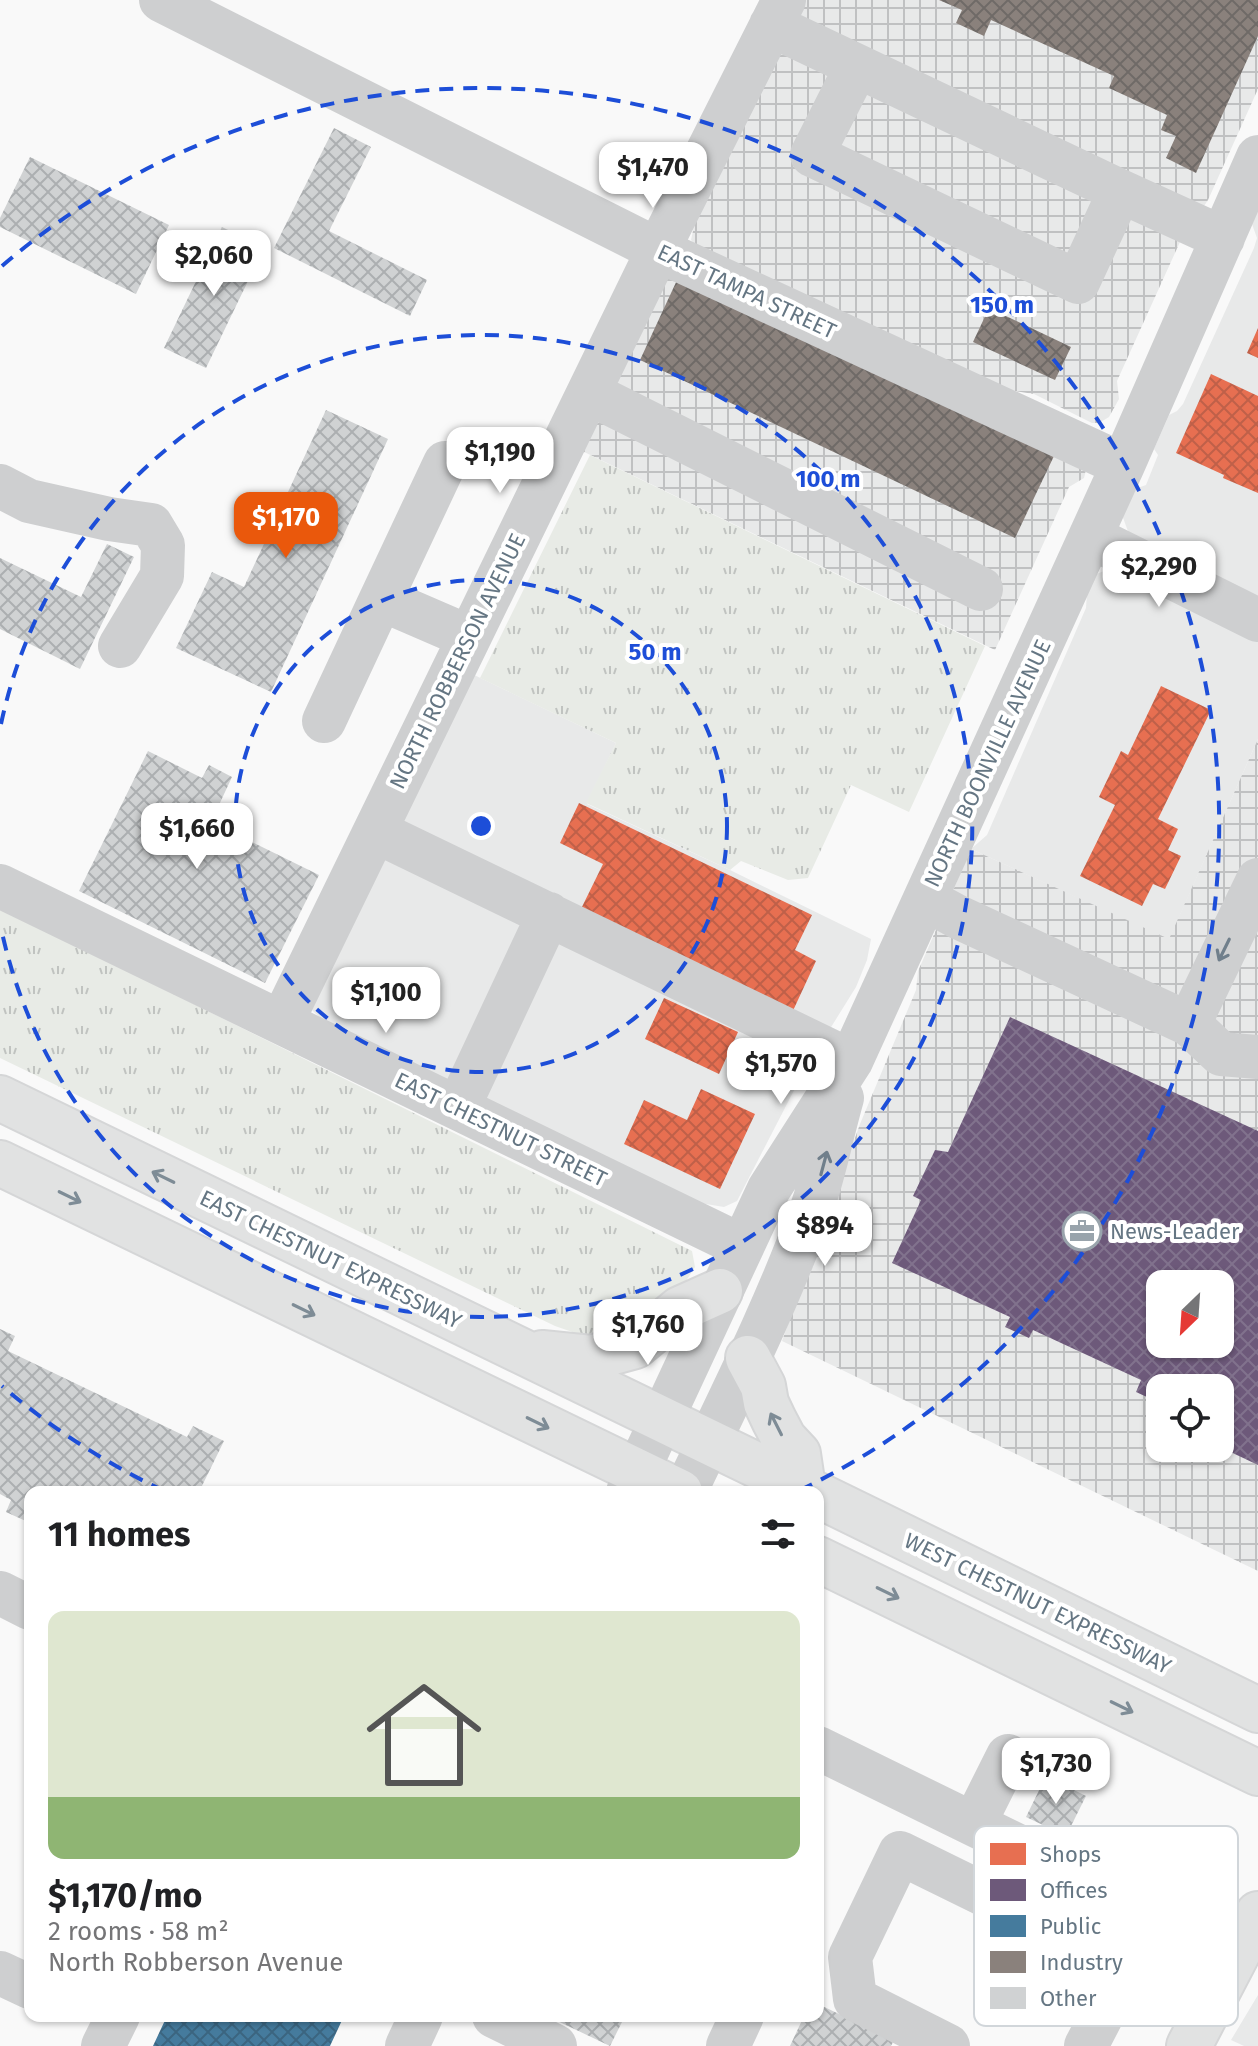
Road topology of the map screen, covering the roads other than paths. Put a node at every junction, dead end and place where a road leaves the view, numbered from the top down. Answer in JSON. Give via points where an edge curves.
{"nodes":[{"id":1,"x":161,"y":0,"type":"edge"},
{"id":2,"x":778,"y":12,"type":"edge"},
{"id":3,"x":857,"y":66,"type":"junction"},
{"id":4,"x":1258,"y":157,"type":"edge"},
{"id":5,"x":1120,"y":191,"type":"junction"},
{"id":6,"x":1223,"y":238,"type":"junction"},
{"id":7,"x":658,"y":250,"type":"junction"},
{"id":8,"x":589,"y":393,"type":"junction"},
{"id":9,"x":445,"y":463,"type":"dead end"},
{"id":10,"x":1123,"y":465,"type":"junction"},
{"id":11,"x":0,"y":486,"type":"edge"},
{"id":12,"x":1091,"y":537,"type":"junction"},
{"id":13,"x":981,"y":589,"type":"dead end"},
{"id":14,"x":381,"y":599,"type":"junction"},
{"id":15,"x":1258,"y":620,"type":"edge"},
{"id":16,"x":469,"y":637,"type":"junction"},
{"id":17,"x":120,"y":646,"type":"dead end"},
{"id":18,"x":324,"y":721,"type":"dead end"},
{"id":19,"x":375,"y":831,"type":"junction"},
{"id":20,"x":1258,"y":880,"type":"edge"},
{"id":21,"x":0,"y":886,"type":"edge"},
{"id":22,"x":925,"y":899,"type":"junction"},
{"id":23,"x":549,"y":914,"type":"junction"},
{"id":24,"x":282,"y":1022,"type":"junction"},
{"id":25,"x":1189,"y":1024,"type":"junction"},
{"id":26,"x":1258,"y":1057,"type":"edge"},
{"id":27,"x":851,"y":1061,"type":"junction"},
{"id":28,"x":0,"y":1098,"type":"edge"},
{"id":29,"x":458,"y":1108,"type":"junction"},
{"id":30,"x":3,"y":1171,"type":"edge"},
{"id":31,"x":742,"y":1246,"type":"junction"},
{"id":32,"x":720,"y":1291,"type":"junction"},
{"id":33,"x":519,"y":1350,"type":"junction"},
{"id":34,"x":748,"y":1358,"type":"junction"},
{"id":35,"x":662,"y":1419,"type":"junction"},
{"id":36,"x":709,"y":1442,"type":"junction"},
{"id":37,"x":632,"y":1482,"type":"edge"},
{"id":38,"x":652,"y":1486,"type":"edge"},
{"id":39,"x":685,"y":1486,"type":"edge"},
{"id":40,"x":801,"y":1486,"type":"edge"},
{"id":41,"x":809,"y":1486,"type":"edge"},
{"id":42,"x":824,"y":1497,"type":"edge"},
{"id":43,"x":824,"y":1562,"type":"edge"},
{"id":44,"x":0,"y":1593,"type":"edge"},
{"id":45,"x":24,"y":1605,"type":"edge"},
{"id":46,"x":1238,"y":1694,"type":"edge"},
{"id":47,"x":1258,"y":1710,"type":"edge"},
{"id":48,"x":824,"y":1751,"type":"edge"},
{"id":49,"x":1008,"y":1756,"type":"dead end"},
{"id":50,"x":1258,"y":1773,"type":"edge"},
{"id":51,"x":974,"y":1824,"type":"junction"},
{"id":52,"x":978,"y":1826,"type":"edge"},
{"id":53,"x":974,"y":1889,"type":"edge"},
{"id":54,"x":1258,"y":1914,"type":"edge"},
{"id":55,"x":1238,"y":1949,"type":"edge"},
{"id":56,"x":0,"y":1973,"type":"edge"},
{"id":57,"x":24,"y":1984,"type":"edge"},
{"id":58,"x":418,"y":2022,"type":"edge"},
{"id":59,"x":506,"y":2022,"type":"edge"},
{"id":60,"x":739,"y":2022,"type":"edge"},
{"id":61,"x":1096,"y":2026,"type":"edge"},
{"id":62,"x":407,"y":2046,"type":"edge"},
{"id":63,"x":555,"y":2046,"type":"edge"},
{"id":64,"x":728,"y":2046,"type":"edge"},
{"id":65,"x":948,"y":2046,"type":"edge"},
{"id":66,"x":1086,"y":2046,"type":"edge"}],
"edges":[{"from":1,"to":7,"type":"street","name":"EAST TAMPA STREET"},
{"from":2,"to":3,"type":"street"},
{"from":2,"to":7,"type":"street","name":"NORTH ROBBERSON AVENUE"},
{"from":3,"to":5,"type":"street"},
{"from":3,"to":5,"type":"street","via":[[812,155],[1050,269],[1078,282]]},
{"from":4,"to":6,"type":"street","name":"NORTH BOONVILLE AVENUE"},
{"from":5,"to":6,"type":"street"},
{"from":6,"to":10,"type":"street","name":"NORTH BOONVILLE AVENUE"},
{"from":7,"to":8,"type":"street","name":"NORTH ROBBERSON AVENUE"},
{"from":7,"to":10,"type":"street","name":"EAST TAMPA STREET"},
{"from":8,"to":13,"type":"street"},
{"from":8,"to":16,"type":"street","name":"NORTH ROBBERSON AVENUE"},
{"from":9,"to":14,"type":"street"},
{"from":10,"to":12,"type":"street","name":"NORTH BOONVILLE AVENUE"},
{"from":11,"to":17,"type":"street","via":[[29,501],[151,525],[163,545],[162,576]]},
{"from":12,"to":15,"type":"street"},
{"from":12,"to":22,"type":"street","name":"NORTH BOONVILLE AVENUE"},
{"from":14,"to":16,"type":"street"},
{"from":14,"to":18,"type":"street"},
{"from":16,"to":19,"type":"street","name":"NORTH ROBBERSON AVENUE"},
{"from":19,"to":23,"type":"street"},
{"from":19,"to":24,"type":"street","name":"NORTH ROBBERSON AVENUE"},
{"from":20,"to":25,"type":"street","one_way":true},
{"from":21,"to":24,"type":"street","name":"EAST CHESTNUT STREET"},
{"from":22,"to":25,"type":"street"},
{"from":22,"to":27,"type":"street","name":"NORTH BOONVILLE AVENUE"},
{"from":23,"to":27,"type":"street"},
{"from":23,"to":29,"type":"street"},
{"from":24,"to":29,"type":"street","name":"EAST CHESTNUT STREET"},
{"from":25,"to":26,"type":"street","via":[[1221,1054]]},
{"from":27,"to":31,"type":"street","name":"NORTH BOONVILLE AVENUE","via":[[769,1189]]},
{"from":34,"to":27,"type":"street","name":"NORTH BOONVILLE AVENUE","one_way":true,"via":[[814,1202]]},
{"from":33,"to":28,"type":"main road","name":"EAST CHESTNUT EXPRESSWAY","one_way":true},
{"from":29,"to":31,"type":"street","name":"EAST CHESTNUT STREET"},
{"from":30,"to":37,"type":"main road","one_way":true},
{"from":31,"to":32,"type":"street","name":"NORTH BOONVILLE AVENUE"},
{"from":32,"to":33,"type":"main road","via":[[680,1309],[635,1346],[591,1358]]},
{"from":32,"to":35,"type":"street","name":"NORTH BOONVILLE AVENUE"},
{"from":33,"to":35,"type":"main road","name":"EAST CHESTNUT EXPRESSWAY"},
{"from":34,"to":36,"type":"street","name":"NORTH BOONVILLE AVENUE"},
{"from":41,"to":34,"type":"main road","one_way":true},
{"from":35,"to":36,"type":"main road","name":"WEST CHESTNUT EXPRESSWAY"},
{"from":35,"to":37,"type":"street","name":"NORTH BOONVILLE AVENUE"},
{"from":36,"to":39,"type":"street","name":"NORTH BOONVILLE AVENUE"},
{"from":36,"to":40,"type":"main road","name":"WEST CHESTNUT EXPRESSWAY"},
{"from":37,"to":38,"type":"main road"},
{"from":42,"to":46,"type":"main road","name":"WEST CHESTNUT EXPRESSWAY"},
{"from":43,"to":50,"type":"main road","one_way":true},
{"from":44,"to":45,"type":"street"},
{"from":46,"to":47,"type":"main road","name":"WEST CHESTNUT EXPRESSWAY"},
{"from":48,"to":51,"type":"street"},
{"from":49,"to":51,"type":"street"},
{"from":51,"to":52,"type":"street"},
{"from":53,"to":65,"type":"street","via":[[900,1853],[850,1957],[855,1999]]},
{"from":54,"to":55,"type":"main road"},
{"from":56,"to":57,"type":"street"},
{"from":58,"to":62,"type":"street"},
{"from":59,"to":63,"type":"street"},
{"from":60,"to":64,"type":"street"},
{"from":61,"to":66,"type":"street"}]}
